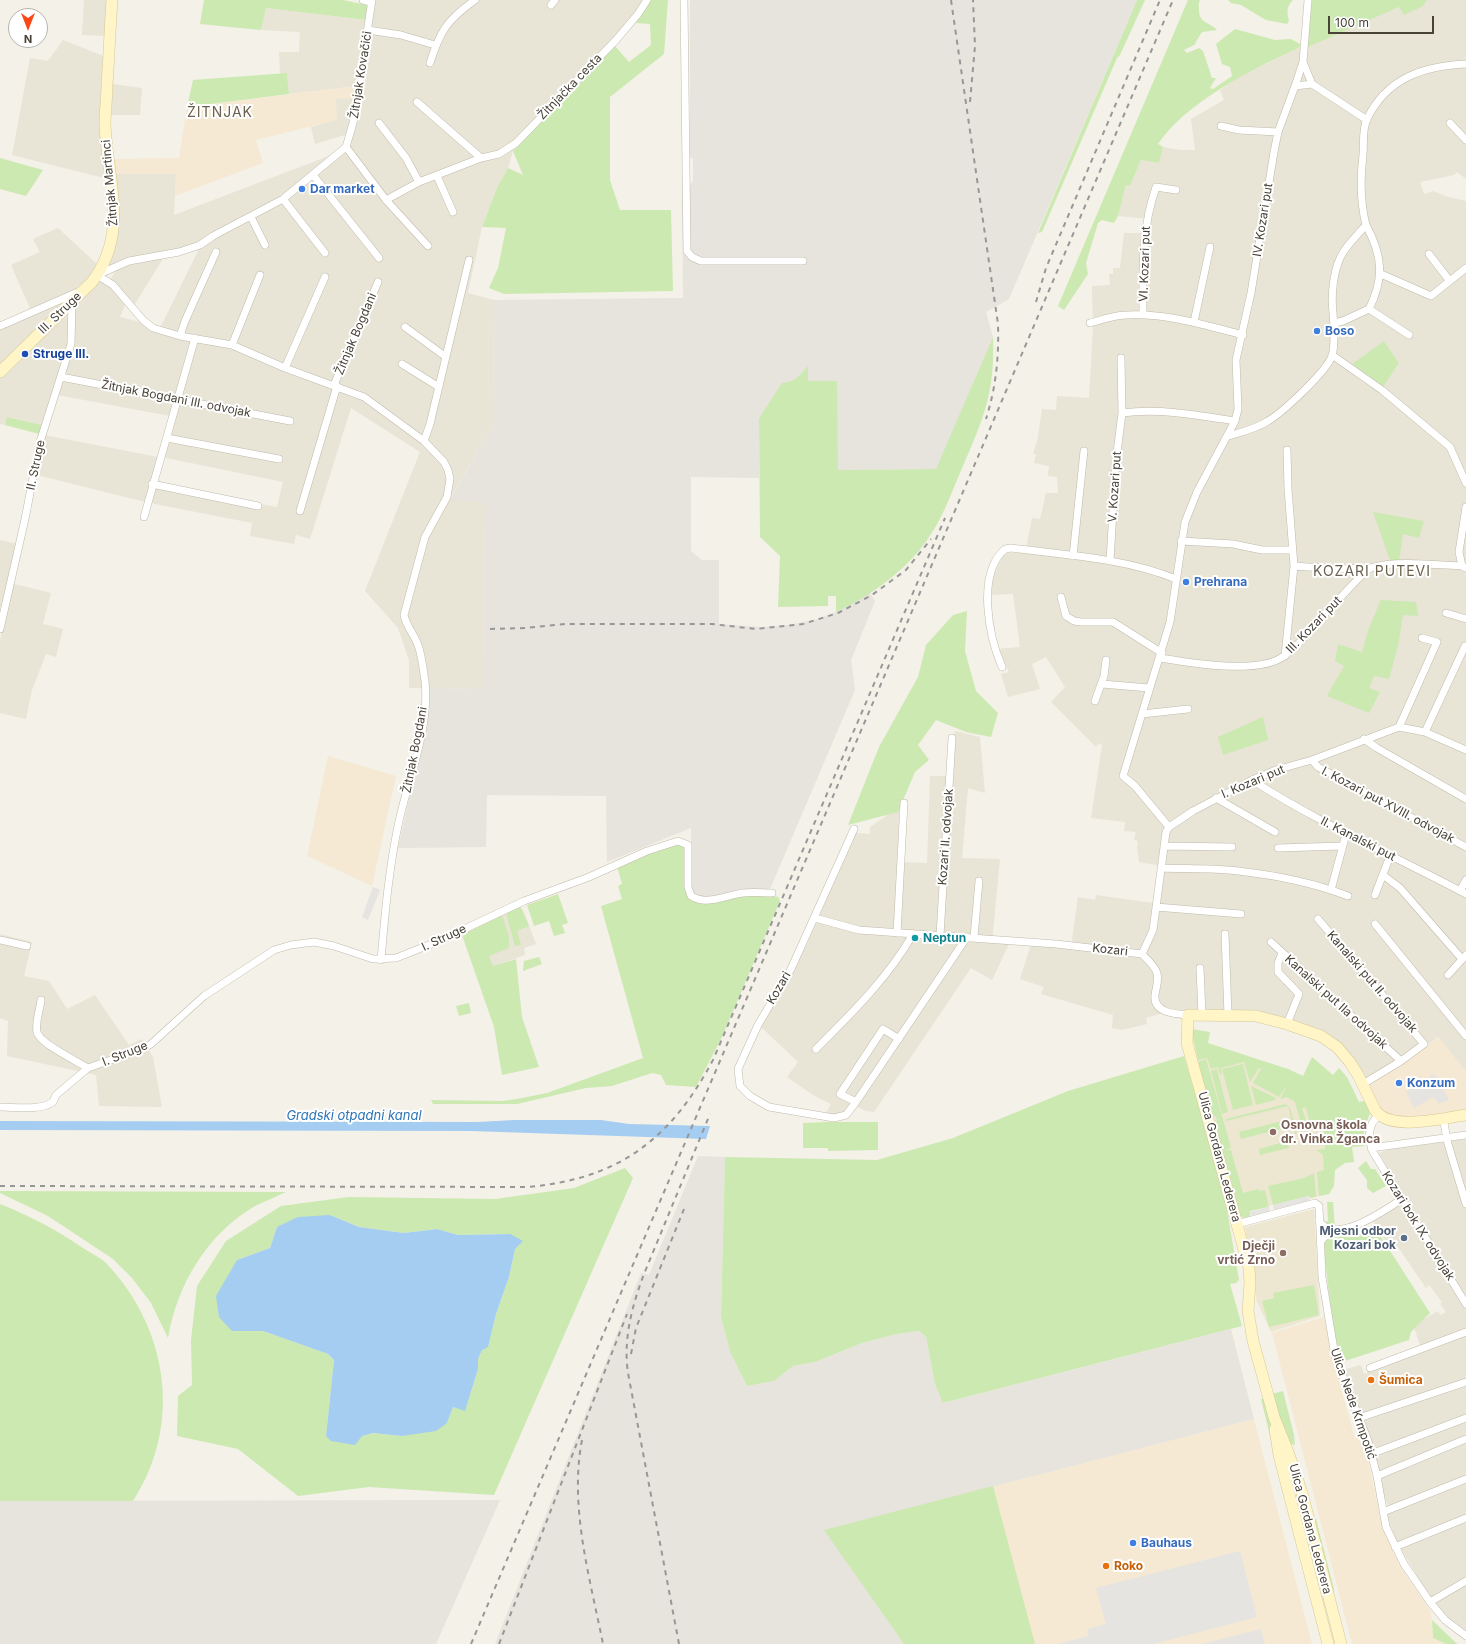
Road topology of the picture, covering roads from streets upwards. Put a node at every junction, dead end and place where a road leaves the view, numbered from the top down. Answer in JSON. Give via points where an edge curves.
{"nodes":[{"id":1,"x":112,"y":0,"type":"edge"},
{"id":2,"x":363,"y":0,"type":"edge"},
{"id":3,"x":475,"y":0,"type":"edge"},
{"id":4,"x":647,"y":0,"type":"edge"},
{"id":5,"x":684,"y":0,"type":"edge"},
{"id":6,"x":1308,"y":0,"type":"edge"},
{"id":7,"x":372,"y":1,"type":"edge"},
{"id":8,"x":368,"y":30,"type":"junction"},
{"id":9,"x":436,"y":45,"type":"junction"},
{"id":10,"x":1303,"y":62,"type":"junction"},
{"id":11,"x":430,"y":63,"type":"dead end"},
{"id":12,"x":1466,"y":64,"type":"edge"},
{"id":13,"x":1312,"y":84,"type":"junction"},
{"id":14,"x":1295,"y":86,"type":"junction"},
{"id":15,"x":417,"y":102,"type":"dead end"},
{"id":16,"x":1367,"y":120,"type":"junction"},
{"id":17,"x":379,"y":123,"type":"dead end"},
{"id":18,"x":1450,"y":123,"type":"dead end"},
{"id":19,"x":1221,"y":126,"type":"dead end"},
{"id":20,"x":1278,"y":132,"type":"junction"},
{"id":21,"x":1466,"y":140,"type":"edge"},
{"id":22,"x":346,"y":147,"type":"junction"},
{"id":23,"x":481,"y":158,"type":"junction"},
{"id":24,"x":313,"y":175,"type":"junction"},
{"id":25,"x":437,"y":176,"type":"junction"},
{"id":26,"x":419,"y":182,"type":"junction"},
{"id":27,"x":1176,"y":190,"type":"dead end"},
{"id":28,"x":283,"y":199,"type":"junction"},
{"id":29,"x":386,"y":200,"type":"junction"},
{"id":30,"x":453,"y":212,"type":"dead end"},
{"id":31,"x":250,"y":217,"type":"junction"},
{"id":32,"x":1366,"y":225,"type":"junction"},
{"id":33,"x":265,"y":245,"type":"dead end"},
{"id":34,"x":428,"y":246,"type":"dead end"},
{"id":35,"x":1210,"y":247,"type":"dead end"},
{"id":36,"x":216,"y":252,"type":"dead end"},
{"id":37,"x":325,"y":253,"type":"dead end"},
{"id":38,"x":1429,"y":254,"type":"dead end"},
{"id":39,"x":379,"y":258,"type":"dead end"},
{"id":40,"x":469,"y":260,"type":"dead end"},
{"id":41,"x":804,"y":261,"type":"dead end"},
{"id":42,"x":1466,"y":268,"type":"edge"},
{"id":43,"x":1381,"y":274,"type":"junction"},
{"id":44,"x":97,"y":275,"type":"junction"},
{"id":45,"x":260,"y":275,"type":"dead end"},
{"id":46,"x":325,"y":277,"type":"dead end"},
{"id":47,"x":1450,"y":280,"type":"junction"},
{"id":48,"x":378,"y":282,"type":"dead end"},
{"id":49,"x":86,"y":289,"type":"junction"},
{"id":50,"x":72,"y":302,"type":"junction"},
{"id":51,"x":1369,"y":309,"type":"junction"},
{"id":52,"x":1143,"y":315,"type":"junction"},
{"id":53,"x":1194,"y":322,"type":"junction"},
{"id":54,"x":1335,"y":323,"type":"junction"},
{"id":55,"x":1090,"y":324,"type":"dead end"},
{"id":56,"x":0,"y":326,"type":"edge"},
{"id":57,"x":405,"y":327,"type":"dead end"},
{"id":58,"x":1243,"y":335,"type":"junction"},
{"id":59,"x":1408,"y":335,"type":"dead end"},
{"id":60,"x":180,"y":336,"type":"junction"},
{"id":61,"x":195,"y":338,"type":"junction"},
{"id":62,"x":232,"y":345,"type":"junction"},
{"id":63,"x":1332,"y":355,"type":"junction"},
{"id":64,"x":446,"y":357,"type":"junction"},
{"id":65,"x":1121,"y":358,"type":"dead end"},
{"id":66,"x":402,"y":364,"type":"dead end"},
{"id":67,"x":286,"y":368,"type":"junction"},
{"id":68,"x":0,"y":372,"type":"edge"},
{"id":69,"x":62,"y":377,"type":"junction"},
{"id":70,"x":335,"y":386,"type":"junction"},
{"id":71,"x":439,"y":387,"type":"junction"},
{"id":72,"x":179,"y":399,"type":"junction"},
{"id":73,"x":1122,"y":413,"type":"junction"},
{"id":74,"x":290,"y":421,"type":"dead end"},
{"id":75,"x":1235,"y":421,"type":"junction"},
{"id":76,"x":1228,"y":436,"type":"junction"},
{"id":77,"x":167,"y":438,"type":"junction"},
{"id":78,"x":424,"y":442,"type":"junction"},
{"id":79,"x":1287,"y":450,"type":"dead end"},
{"id":80,"x":1084,"y":451,"type":"dead end"},
{"id":81,"x":279,"y":459,"type":"dead end"},
{"id":82,"x":1466,"y":483,"type":"edge"},
{"id":83,"x":152,"y":484,"type":"junction"},
{"id":84,"x":258,"y":506,"type":"dead end"},
{"id":85,"x":1466,"y":507,"type":"edge"},
{"id":86,"x":300,"y":511,"type":"dead end"},
{"id":87,"x":144,"y":517,"type":"dead end"},
{"id":88,"x":1181,"y":542,"type":"junction"},
{"id":89,"x":1292,"y":550,"type":"junction"},
{"id":90,"x":1073,"y":556,"type":"junction"},
{"id":91,"x":1110,"y":561,"type":"junction"},
{"id":92,"x":1465,"y":565,"type":"edge"},
{"id":93,"x":1294,"y":566,"type":"junction"},
{"id":94,"x":1370,"y":568,"type":"junction"},
{"id":95,"x":1176,"y":579,"type":"junction"},
{"id":96,"x":1061,"y":597,"type":"dead end"},
{"id":97,"x":1446,"y":613,"type":"dead end"},
{"id":98,"x":1466,"y":619,"type":"edge"},
{"id":99,"x":0,"y":629,"type":"edge"},
{"id":100,"x":1422,"y":638,"type":"dead end"},
{"id":101,"x":1464,"y":646,"type":"dead end"},
{"id":102,"x":1161,"y":655,"type":"junction"},
{"id":103,"x":1285,"y":656,"type":"junction"},
{"id":104,"x":1106,"y":660,"type":"dead end"},
{"id":105,"x":1002,"y":667,"type":"dead end"},
{"id":106,"x":1102,"y":684,"type":"junction"},
{"id":107,"x":1149,"y":688,"type":"junction"},
{"id":108,"x":1095,"y":701,"type":"dead end"},
{"id":109,"x":1188,"y":709,"type":"dead end"},
{"id":110,"x":1142,"y":714,"type":"junction"},
{"id":111,"x":1399,"y":727,"type":"junction"},
{"id":112,"x":1425,"y":732,"type":"junction"},
{"id":113,"x":952,"y":738,"type":"dead end"},
{"id":114,"x":1364,"y":739,"type":"junction"},
{"id":115,"x":1466,"y":750,"type":"edge"},
{"id":116,"x":1312,"y":760,"type":"junction"},
{"id":117,"x":1252,"y":780,"type":"junction"},
{"id":118,"x":1216,"y":798,"type":"junction"},
{"id":119,"x":1466,"y":799,"type":"edge"},
{"id":120,"x":904,"y":803,"type":"dead end"},
{"id":121,"x":1169,"y":827,"type":"junction"},
{"id":122,"x":854,"y":829,"type":"dead end"},
{"id":123,"x":1275,"y":832,"type":"dead end"},
{"id":124,"x":1346,"y":834,"type":"junction"},
{"id":125,"x":1164,"y":846,"type":"junction"},
{"id":126,"x":1342,"y":846,"type":"junction"},
{"id":127,"x":1232,"y":847,"type":"dead end"},
{"id":128,"x":1466,"y":847,"type":"edge"},
{"id":129,"x":1278,"y":848,"type":"dead end"},
{"id":130,"x":1390,"y":856,"type":"junction"},
{"id":131,"x":1161,"y":868,"type":"junction"},
{"id":132,"x":1383,"y":875,"type":"junction"},
{"id":133,"x":1466,"y":880,"type":"edge"},
{"id":134,"x":979,"y":881,"type":"dead end"},
{"id":135,"x":1331,"y":890,"type":"junction"},
{"id":136,"x":772,"y":893,"type":"dead end"},
{"id":137,"x":1463,"y":893,"type":"edge"},
{"id":138,"x":1375,"y":895,"type":"dead end"},
{"id":139,"x":1348,"y":896,"type":"dead end"},
{"id":140,"x":1156,"y":907,"type":"junction"},
{"id":141,"x":1241,"y":914,"type":"dead end"},
{"id":142,"x":815,"y":918,"type":"junction"},
{"id":143,"x":1318,"y":919,"type":"dead end"},
{"id":144,"x":1374,"y":924,"type":"dead end"},
{"id":145,"x":896,"y":933,"type":"junction"},
{"id":146,"x":913,"y":934,"type":"junction"},
{"id":147,"x":1225,"y":934,"type":"dead end"},
{"id":148,"x":940,"y":935,"type":"junction"},
{"id":149,"x":971,"y":937,"type":"junction"},
{"id":150,"x":0,"y":940,"type":"edge"},
{"id":151,"x":1271,"y":942,"type":"dead end"},
{"id":152,"x":27,"y":946,"type":"dead end"},
{"id":153,"x":1282,"y":953,"type":"junction"},
{"id":154,"x":1142,"y":954,"type":"junction"},
{"id":155,"x":1464,"y":957,"type":"edge"},
{"id":156,"x":381,"y":960,"type":"junction"},
{"id":157,"x":1200,"y":968,"type":"dead end"},
{"id":158,"x":1448,"y":975,"type":"dead end"},
{"id":159,"x":41,"y":1000,"type":"dead end"},
{"id":160,"x":1188,"y":1015,"type":"junction"},
{"id":161,"x":1202,"y":1015,"type":"junction"},
{"id":162,"x":1228,"y":1015,"type":"junction"},
{"id":163,"x":1287,"y":1024,"type":"junction"},
{"id":164,"x":1466,"y":1036,"type":"edge"},
{"id":165,"x":900,"y":1039,"type":"junction"},
{"id":166,"x":816,"y":1049,"type":"dead end"},
{"id":167,"x":1401,"y":1061,"type":"junction"},
{"id":168,"x":88,"y":1068,"type":"junction"},
{"id":169,"x":1363,"y":1084,"type":"junction"},
{"id":170,"x":856,"y":1102,"type":"junction"},
{"id":171,"x":0,"y":1106,"type":"edge"},
{"id":172,"x":1379,"y":1115,"type":"junction"},
{"id":173,"x":1466,"y":1115,"type":"edge"},
{"id":174,"x":1442,"y":1118,"type":"junction"},
{"id":175,"x":1466,"y":1135,"type":"edge"},
{"id":176,"x":1446,"y":1138,"type":"junction"},
{"id":177,"x":1371,"y":1148,"type":"junction"},
{"id":178,"x":1402,"y":1199,"type":"junction"},
{"id":179,"x":1466,"y":1204,"type":"edge"},
{"id":180,"x":1319,"y":1221,"type":"junction"},
{"id":181,"x":1237,"y":1224,"type":"junction"},
{"id":182,"x":1340,"y":1229,"type":"junction"},
{"id":183,"x":1320,"y":1243,"type":"junction"},
{"id":184,"x":1466,"y":1304,"type":"edge"},
{"id":185,"x":1466,"y":1332,"type":"edge"},
{"id":186,"x":1370,"y":1368,"type":"dead end"},
{"id":187,"x":1466,"y":1382,"type":"edge"},
{"id":188,"x":1274,"y":1417,"type":"junction"},
{"id":189,"x":1359,"y":1418,"type":"junction"},
{"id":190,"x":1466,"y":1418,"type":"edge"},
{"id":191,"x":1466,"y":1439,"type":"edge"},
{"id":192,"x":1371,"y":1454,"type":"junction"},
{"id":193,"x":1377,"y":1476,"type":"junction"},
{"id":194,"x":1466,"y":1479,"type":"edge"},
{"id":195,"x":1383,"y":1512,"type":"junction"},
{"id":196,"x":1466,"y":1518,"type":"edge"},
{"id":197,"x":1395,"y":1547,"type":"junction"},
{"id":198,"x":1466,"y":1581,"type":"edge"},
{"id":199,"x":1430,"y":1602,"type":"junction"},
{"id":200,"x":1466,"y":1636,"type":"edge"},
{"id":201,"x":1328,"y":1644,"type":"edge"},
{"id":202,"x":1341,"y":1644,"type":"edge"}],
"edges":[{"from":1,"to":44,"type":"street","name":"Žitnjak Martinci","via":[[105,124],[115,222],[111,245]]},
{"from":2,"to":7,"type":"street","name":"Žitnjak Kovačići"},
{"from":3,"to":9,"type":"street","via":[[445,25]]},
{"from":4,"to":23,"type":"street","name":"Žitnjačka cesta","via":[[616,40],[516,143],[499,154]]},
{"from":5,"to":41,"type":"street","via":[[687,251],[695,259],[704,261]]},
{"from":6,"to":10,"type":"street"},
{"from":7,"to":8,"type":"street","name":"Žitnjak Kovačići"},
{"from":8,"to":9,"type":"street","via":[[401,35]]},
{"from":8,"to":22,"type":"street","name":"Žitnjak Kovačići","via":[[354,123]]},
{"from":9,"to":11,"type":"street"},
{"from":10,"to":13,"type":"street"},
{"from":10,"to":14,"type":"street","name":"IV. Kozari put"},
{"from":12,"to":16,"type":"street","via":[[1434,68],[1396,83],[1386,92]]},
{"from":13,"to":14,"type":"street"},
{"from":13,"to":16,"type":"street"},
{"from":14,"to":20,"type":"street","name":"IV. Kozari put"},
{"from":15,"to":23,"type":"street"},
{"from":16,"to":32,"type":"street","via":[[1361,193]]},
{"from":17,"to":26,"type":"street","via":[[406,158]]},
{"from":18,"to":21,"type":"street"},
{"from":19,"to":20,"type":"street","via":[[1239,130]]},
{"from":20,"to":58,"type":"street","name":"IV. Kozari put"},
{"from":22,"to":24,"type":"street"},
{"from":22,"to":29,"type":"street"},
{"from":23,"to":25,"type":"street"},
{"from":24,"to":28,"type":"street"},
{"from":24,"to":39,"type":"street"},
{"from":25,"to":26,"type":"street"},
{"from":25,"to":30,"type":"street"},
{"from":26,"to":29,"type":"street"},
{"from":27,"to":52,"type":"street","name":"VI. Kozari put","via":[[1156,187],[1145,224]]},
{"from":28,"to":31,"type":"street"},
{"from":28,"to":37,"type":"street"},
{"from":29,"to":34,"type":"street"},
{"from":31,"to":33,"type":"street"},
{"from":31,"to":44,"type":"street","via":[[190,249],[129,261]]},
{"from":32,"to":43,"type":"street","via":[[1376,243]]},
{"from":32,"to":54,"type":"street","via":[[1340,259],[1333,297]]},
{"from":35,"to":53,"type":"street"},
{"from":36,"to":60,"type":"street","via":[[184,321]]},
{"from":38,"to":47,"type":"street"},
{"from":40,"to":64,"type":"street"},
{"from":42,"to":47,"type":"street"},
{"from":43,"to":47,"type":"street","via":[[1431,296]]},
{"from":43,"to":51,"type":"street"},
{"from":44,"to":49,"type":"street","name":"Žitnjak Martinci"},
{"from":44,"to":60,"type":"street","name":"Žitnjak Bogdani","via":[[113,285],[147,324]]},
{"from":45,"to":62,"type":"street"},
{"from":46,"to":67,"type":"street"},
{"from":48,"to":70,"type":"street","name":"Žitnjak Bogdani"},
{"from":49,"to":50,"type":"street","name":"III. Struge"},
{"from":49,"to":56,"type":"street","name":"Žitnjak Martinci"},
{"from":50,"to":68,"type":"street","name":"III. Struge"},
{"from":50,"to":69,"type":"street","name":"II. Struge","via":[[71,344]]},
{"from":51,"to":54,"type":"street"},
{"from":51,"to":59,"type":"street"},
{"from":52,"to":53,"type":"street","name":"VI. Kozari put"},
{"from":52,"to":55,"type":"street","name":"VI. Kozari put","via":[[1119,316]]},
{"from":53,"to":58,"type":"street","name":"VI. Kozari put"},
{"from":54,"to":63,"type":"street"},
{"from":57,"to":64,"type":"street"},
{"from":58,"to":75,"type":"street","name":"IV. Kozari put","via":[[1236,360],[1238,409]]},
{"from":60,"to":61,"type":"street","name":"Žitnjak Bogdani"},
{"from":61,"to":62,"type":"street","name":"Žitnjak Bogdani"},
{"from":61,"to":72,"type":"street"},
{"from":62,"to":67,"type":"street","name":"Žitnjak Bogdani"},
{"from":63,"to":76,"type":"street","via":[[1324,369],[1268,421]]},
{"from":63,"to":82,"type":"street","via":[[1382,390],[1450,447]]},
{"from":64,"to":71,"type":"street"},
{"from":65,"to":73,"type":"street","name":"V. Kozari put"},
{"from":66,"to":71,"type":"street"},
{"from":67,"to":70,"type":"street","name":"Žitnjak Bogdani"},
{"from":69,"to":72,"type":"street","name":"Žitnjak Bogdani III. odvojak"},
{"from":69,"to":99,"type":"street","name":"II. Struge","via":[[40,442]]},
{"from":70,"to":78,"type":"street","name":"Žitnjak Bogdani","via":[[364,397]]},
{"from":70,"to":86,"type":"street"},
{"from":71,"to":78,"type":"street"},
{"from":72,"to":74,"type":"street","name":"Žitnjak Bogdani III. odvojak"},
{"from":72,"to":77,"type":"street"},
{"from":73,"to":75,"type":"street","via":[[1141,410],[1167,411]]},
{"from":73,"to":91,"type":"street","name":"V. Kozari put","via":[[1116,461]]},
{"from":75,"to":76,"type":"street","name":"IV. Kozari put"},
{"from":76,"to":88,"type":"street","name":"IV. Kozari put","via":[[1194,498]]},
{"from":77,"to":81,"type":"street"},
{"from":77,"to":83,"type":"street"},
{"from":78,"to":156,"type":"street","name":"Žitnjak Bogdani","via":[[444,462],[448,470],[449,490],[425,537],[404,615],[422,663],[425,682],[424,707],[391,862]]},
{"from":79,"to":89,"type":"street"},
{"from":80,"to":90,"type":"street"},
{"from":83,"to":84,"type":"street"},
{"from":83,"to":87,"type":"street"},
{"from":85,"to":92,"type":"street","via":[[1460,546]]},
{"from":88,"to":89,"type":"street","via":[[1232,544],[1262,550]]},
{"from":88,"to":95,"type":"street","name":"IV. Kozari put"},
{"from":89,"to":93,"type":"street"},
{"from":90,"to":91,"type":"street"},
{"from":90,"to":105,"type":"street","via":[[1011,548],[1002,552],[989,577],[988,597],[994,649]]},
{"from":91,"to":95,"type":"street","via":[[1145,568]]},
{"from":92,"to":94,"type":"street","via":[[1414,564]]},
{"from":93,"to":94,"type":"street","via":[[1337,570]]},
{"from":93,"to":103,"type":"street"},
{"from":94,"to":103,"type":"street","name":"III. Kozari put"},
{"from":95,"to":102,"type":"street","name":"IV. Kozari put","via":[[1170,622]]},
{"from":96,"to":102,"type":"street","via":[[1066,616],[1074,621],[1113,622]]},
{"from":97,"to":98,"type":"street"},
{"from":100,"to":111,"type":"street","via":[[1437,642]]},
{"from":101,"to":112,"type":"street"},
{"from":102,"to":103,"type":"street","name":"III. Kozari put","via":[[1202,665],[1230,666],[1267,664]]},
{"from":102,"to":107,"type":"street"},
{"from":104,"to":106,"type":"street"},
{"from":106,"to":107,"type":"street"},
{"from":106,"to":108,"type":"street"},
{"from":107,"to":110,"type":"street"},
{"from":109,"to":110,"type":"street"},
{"from":110,"to":121,"type":"street","via":[[1123,776],[1136,786]]},
{"from":111,"to":112,"type":"street","name":"I. Kozari put"},
{"from":111,"to":114,"type":"street","name":"I. Kozari put"},
{"from":112,"to":115,"type":"street","name":"I. Kozari put"},
{"from":113,"to":148,"type":"street","name":"Kozari II. odvojak"},
{"from":114,"to":116,"type":"street","name":"I. Kozari put"},
{"from":114,"to":119,"type":"street"},
{"from":116,"to":117,"type":"street","name":"I. Kozari put"},
{"from":116,"to":128,"type":"street","name":"I. Kozari put XVIII. odvojak","via":[[1318,767]]},
{"from":117,"to":118,"type":"street","name":"I. Kozari put"},
{"from":117,"to":124,"type":"street","name":"II. Kanalski put"},
{"from":118,"to":121,"type":"street","name":"I. Kozari put"},
{"from":118,"to":123,"type":"street"},
{"from":120,"to":145,"type":"street"},
{"from":121,"to":125,"type":"street"},
{"from":122,"to":142,"type":"street","name":"Kozari"},
{"from":124,"to":126,"type":"street"},
{"from":124,"to":130,"type":"street","name":"II. Kanalski put"},
{"from":125,"to":127,"type":"street"},
{"from":125,"to":131,"type":"street"},
{"from":126,"to":129,"type":"street"},
{"from":126,"to":135,"type":"street"},
{"from":130,"to":132,"type":"street"},
{"from":130,"to":137,"type":"street","name":"II. Kanalski put"},
{"from":131,"to":135,"type":"street","via":[[1237,870]]},
{"from":131,"to":140,"type":"street"},
{"from":132,"to":138,"type":"street"},
{"from":132,"to":155,"type":"street","via":[[1400,888]]},
{"from":133,"to":137,"type":"street"},
{"from":134,"to":149,"type":"street"},
{"from":135,"to":139,"type":"street"},
{"from":136,"to":156,"type":"street","name":"I. Struge","via":[[743,893],[706,900],[691,896],[688,887],[688,844],[678,841],[524,901],[409,954]]},
{"from":140,"to":141,"type":"street"},
{"from":140,"to":154,"type":"street","via":[[1153,930]]},
{"from":142,"to":145,"type":"street","name":"Kozari","via":[[858,930]]},
{"from":142,"to":170,"type":"street","name":"Kozari","via":[[742,1057],[738,1069],[740,1086],[750,1096],[769,1107],[834,1118],[846,1115]]},
{"from":143,"to":167,"type":"street","name":"Kanalski put II. odvojak","via":[[1422,1039],[1423,1046]]},
{"from":144,"to":164,"type":"street"},
{"from":145,"to":146,"type":"street","name":"Kozari"},
{"from":146,"to":148,"type":"street","name":"Kozari"},
{"from":146,"to":166,"type":"street","via":[[892,966],[859,1006]]},
{"from":147,"to":162,"type":"street"},
{"from":148,"to":149,"type":"street","name":"Kozari"},
{"from":149,"to":154,"type":"street","name":"Kozari"},
{"from":149,"to":165,"type":"street","name":"Kozari"},
{"from":150,"to":152,"type":"street"},
{"from":151,"to":153,"type":"street","name":"Kanalski put IIa odvojak"},
{"from":153,"to":163,"type":"street","via":[[1278,962],[1278,972],[1299,994]]},
{"from":153,"to":167,"type":"street","name":"Kanalski put IIa odvojak"},
{"from":154,"to":160,"type":"street","name":"Kozari","via":[[1156,971],[1158,980],[1155,997],[1158,1007],[1175,1014]]},
{"from":155,"to":158,"type":"street"},
{"from":156,"to":168,"type":"street","name":"I. Struge","via":[[361,957],[334,946],[314,942],[274,950],[204,996],[151,1044]]},
{"from":157,"to":161,"type":"street"},
{"from":159,"to":168,"type":"street","name":"I. Struge","via":[[37,1027],[39,1036],[55,1049]]},
{"from":160,"to":161,"type":"street","name":"Kozari"},
{"from":160,"to":181,"type":"street","name":"Ulica Gordana Lederera","via":[[1187,1043]]},
{"from":161,"to":162,"type":"street","name":"Kozari"},
{"from":162,"to":163,"type":"street","name":"Kozari","via":[[1262,1017]]},
{"from":163,"to":169,"type":"street","via":[[1310,1031],[1329,1041],[1349,1061]]},
{"from":165,"to":170,"type":"street","name":"Kozari"},
{"from":165,"to":170,"type":"street","via":[[883,1029],[840,1094]]},
{"from":167,"to":169,"type":"street","name":"Kanalski put II. odvojak"},
{"from":168,"to":171,"type":"street","name":"I. Struge","via":[[56,1095],[49,1105]]},
{"from":169,"to":172,"type":"street"},
{"from":172,"to":174,"type":"street","via":[[1388,1121],[1400,1122]]},
{"from":172,"to":177,"type":"street","via":[[1370,1129]]},
{"from":173,"to":174,"type":"street"},
{"from":174,"to":176,"type":"street"},
{"from":175,"to":176,"type":"street"},
{"from":176,"to":177,"type":"street"},
{"from":176,"to":179,"type":"street"},
{"from":177,"to":178,"type":"street","name":"Kozari bok IX. odvojak"},
{"from":178,"to":182,"type":"street","via":[[1368,1220]]},
{"from":178,"to":184,"type":"street","name":"Kozari bok IX. odvojak"},
{"from":180,"to":181,"type":"street","name":"Ulica Nede Krmpotić","via":[[1319,1206],[1315,1203]]},
{"from":180,"to":182,"type":"street","via":[[1326,1227]]},
{"from":180,"to":183,"type":"street","name":"Ulica Nede Krmpotić"},
{"from":181,"to":188,"type":"street","name":"Ulica Gordana Lederera","via":[[1250,1277],[1249,1321]]},
{"from":182,"to":183,"type":"street","via":[[1327,1235]]},
{"from":183,"to":189,"type":"street","name":"Ulica Nede Krmpotić","via":[[1322,1277],[1335,1356]]},
{"from":185,"to":186,"type":"street"},
{"from":187,"to":189,"type":"street"},
{"from":188,"to":201,"type":"street","name":"Ulica Gordana Lederera","via":[[1279,1455]]},
{"from":188,"to":202,"type":"street","name":"Ulica Gordana Lederera","via":[[1302,1494]]},
{"from":189,"to":192,"type":"street","name":"Ulica Nede Krmpotić"},
{"from":190,"to":192,"type":"street"},
{"from":191,"to":193,"type":"street"},
{"from":192,"to":193,"type":"street","name":"Ulica Nede Krmpotić"},
{"from":193,"to":195,"type":"street","name":"Ulica Nede Krmpotić"},
{"from":194,"to":195,"type":"street"},
{"from":195,"to":197,"type":"street","name":"Ulica Nede Krmpotić","via":[[1386,1527]]},
{"from":196,"to":197,"type":"street"},
{"from":197,"to":199,"type":"street","name":"Ulica Nede Krmpotić"},
{"from":198,"to":199,"type":"street"},
{"from":199,"to":200,"type":"street","name":"Ulica Nede Krmpotić","via":[[1445,1620]]}]}
